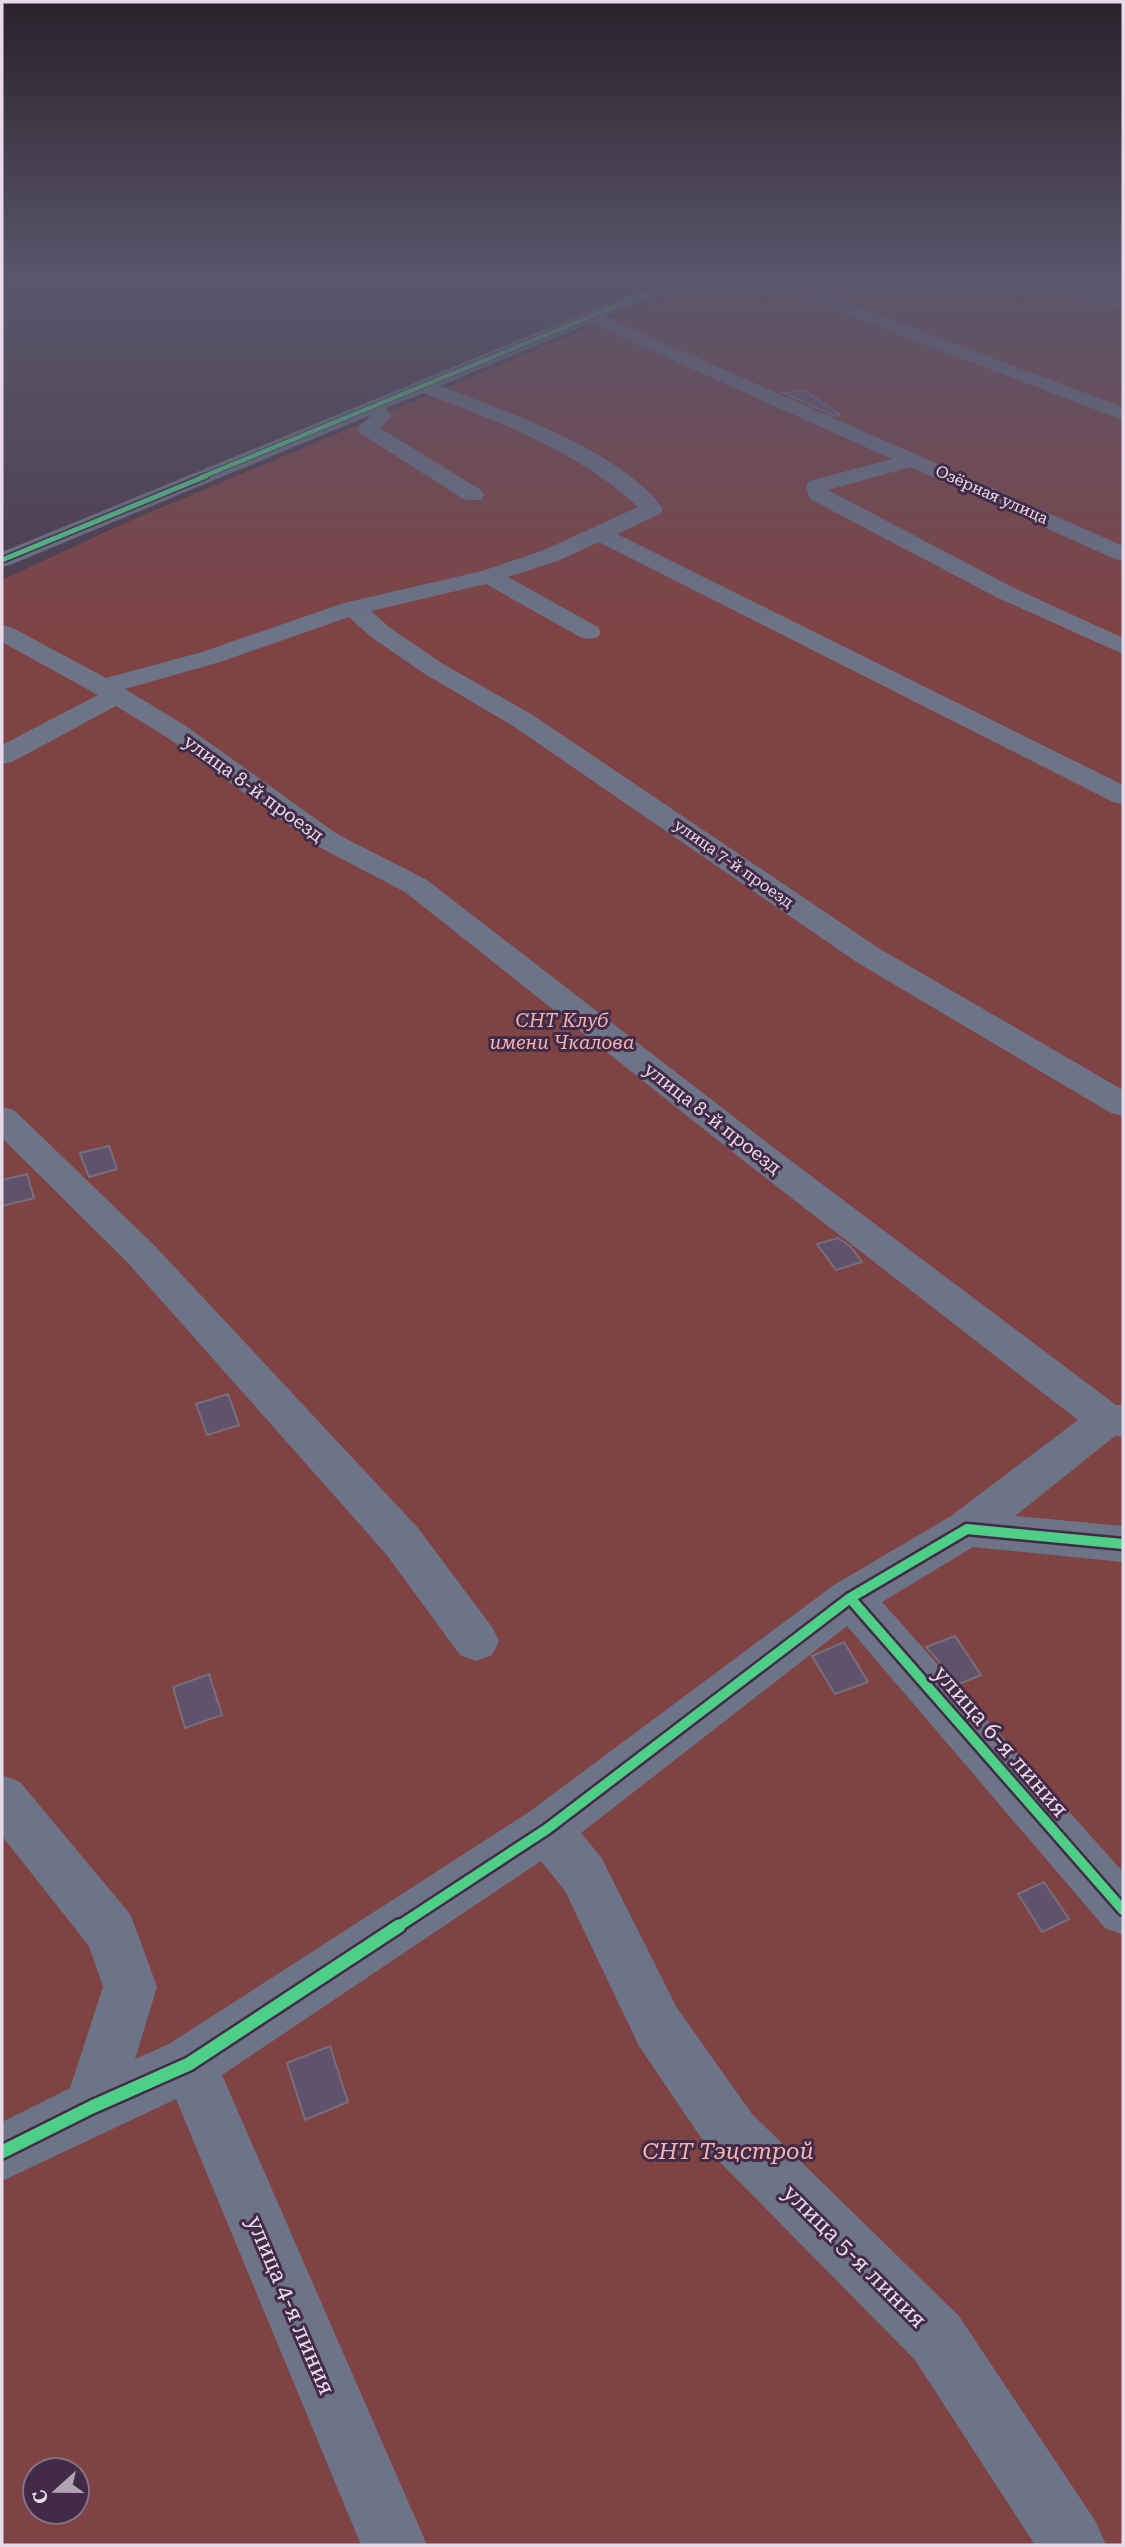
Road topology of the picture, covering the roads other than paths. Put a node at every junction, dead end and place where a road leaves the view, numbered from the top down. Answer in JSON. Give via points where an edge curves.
{"nodes":[{"id":1,"x":396,"y":397,"type":"edge"},
{"id":2,"x":451,"y":397,"type":"edge"},
{"id":3,"x":773,"y":397,"type":"edge"},
{"id":4,"x":1078,"y":397,"type":"edge"},
{"id":5,"x":375,"y":405,"type":"junction"},
{"id":6,"x":1123,"y":414,"type":"edge"},
{"id":7,"x":914,"y":459,"type":"junction"},
{"id":8,"x":473,"y":495,"type":"dead end"},
{"id":9,"x":600,"y":534,"type":"junction"},
{"id":10,"x":1123,"y":554,"type":"edge"},
{"id":11,"x":2,"y":560,"type":"edge"},
{"id":12,"x":489,"y":576,"type":"junction"},
{"id":13,"x":353,"y":608,"type":"junction"},
{"id":14,"x":2,"y":632,"type":"edge"},
{"id":15,"x":589,"y":632,"type":"dead end"},
{"id":16,"x":1123,"y":647,"type":"edge"},
{"id":17,"x":111,"y":691,"type":"junction"},
{"id":18,"x":2,"y":756,"type":"edge"},
{"id":19,"x":1123,"y":796,"type":"edge"},
{"id":20,"x":1123,"y":1105,"type":"edge"},
{"id":21,"x":2,"y":1118,"type":"edge"},
{"id":22,"x":1115,"y":1420,"type":"edge"},
{"id":23,"x":967,"y":1529,"type":"junction"},
{"id":24,"x":1123,"y":1544,"type":"edge"},
{"id":25,"x":850,"y":1598,"type":"junction"},
{"id":26,"x":476,"y":1641,"type":"dead end"},
{"id":27,"x":2,"y":1798,"type":"edge"},
{"id":28,"x":547,"y":1829,"type":"junction"},
{"id":29,"x":1123,"y":1910,"type":"edge"},
{"id":30,"x":189,"y":2064,"type":"junction"},
{"id":31,"x":92,"y":2107,"type":"junction"},
{"id":32,"x":2,"y":2152,"type":"edge"},
{"id":33,"x":394,"y":2545,"type":"edge"},
{"id":34,"x":1073,"y":2545,"type":"edge"}],
"edges":[{"from":1,"to":5,"type":"street"},
{"from":2,"to":9,"type":"street","via":[[520,423],[632,488],[652,509]]},
{"from":3,"to":7,"type":"street","name":"Озёрная улица"},
{"from":4,"to":6,"type":"street"},
{"from":5,"to":8,"type":"street","via":[[382,416],[367,429]]},
{"from":5,"to":11,"type":"street"},
{"from":7,"to":10,"type":"street","name":"Озёрная улица"},
{"from":7,"to":16,"type":"street","via":[[817,486],[818,495],[1006,593]]},
{"from":9,"to":12,"type":"street"},
{"from":9,"to":19,"type":"street"},
{"from":12,"to":13,"type":"street"},
{"from":12,"to":15,"type":"street"},
{"from":13,"to":17,"type":"street"},
{"from":13,"to":20,"type":"street","name":"улица 7-й проезд","via":[[434,669],[522,720],[869,956]]},
{"from":14,"to":17,"type":"street","name":"улица 8-й проезд"},
{"from":17,"to":18,"type":"street"},
{"from":17,"to":22,"type":"street","name":"улица 8-й проезд","via":[[177,732],[327,840],[416,886],[757,1153]]},
{"from":21,"to":26,"type":"street","via":[[150,1264],[402,1541]]},
{"from":22,"to":23,"type":"street"},
{"from":23,"to":24,"type":"street"},
{"from":23,"to":25,"type":"street"},
{"from":25,"to":28,"type":"street"},
{"from":25,"to":29,"type":"street","name":"улица 6-я линия"},
{"from":27,"to":31,"type":"street","via":[[111,1931],[130,1987]]},
{"from":28,"to":30,"type":"street"},
{"from":28,"to":34,"type":"street","name":"улица 5-я линия","via":[[583,1874],[658,2027],[732,2134],[937,2338]]},
{"from":30,"to":31,"type":"street"},
{"from":30,"to":33,"type":"street","name":"улица 4-я линия"},
{"from":31,"to":32,"type":"street"}]}
